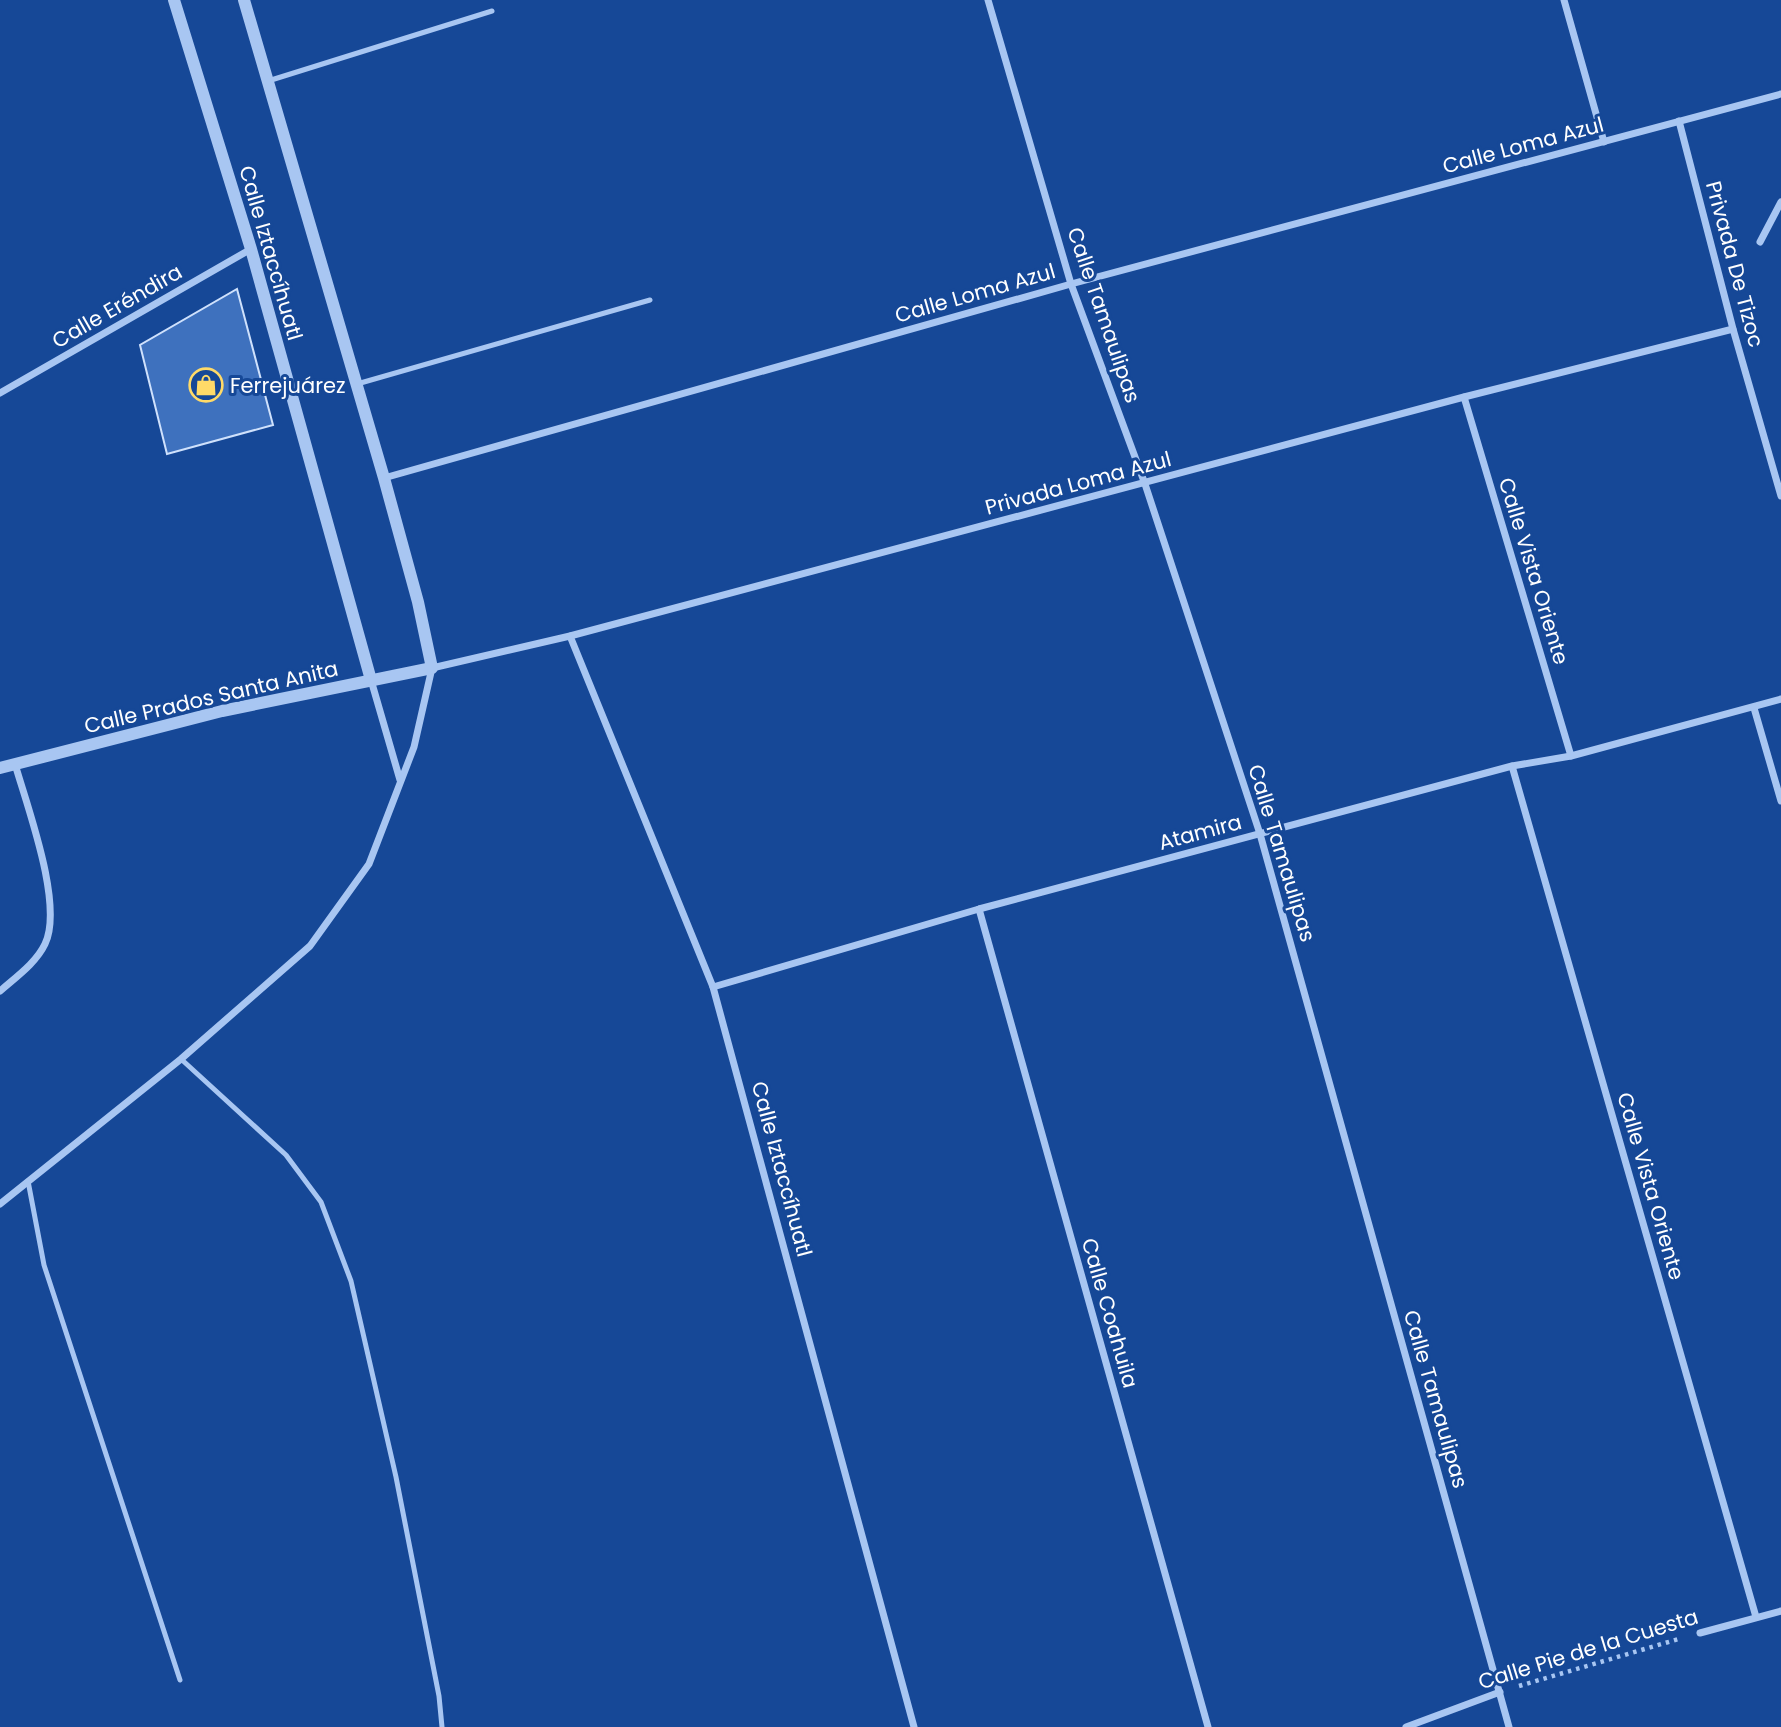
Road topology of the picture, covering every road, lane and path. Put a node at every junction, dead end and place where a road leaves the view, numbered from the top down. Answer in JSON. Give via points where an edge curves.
{"nodes":[{"id":1,"x":176,"y":0,"type":"edge"},
{"id":2,"x":244,"y":0,"type":"edge"},
{"id":3,"x":988,"y":0,"type":"edge"},
{"id":4,"x":1564,"y":0,"type":"edge"},
{"id":5,"x":492,"y":11,"type":"dead end"},
{"id":6,"x":268,"y":81,"type":"junction"},
{"id":7,"x":1781,"y":94,"type":"edge"},
{"id":8,"x":1679,"y":121,"type":"junction"},
{"id":9,"x":1604,"y":142,"type":"junction"},
{"id":10,"x":1781,"y":202,"type":"edge"},
{"id":11,"x":1760,"y":242,"type":"dead end"},
{"id":12,"x":251,"y":249,"type":"junction"},
{"id":13,"x":1071,"y":284,"type":"junction"},
{"id":14,"x":650,"y":300,"type":"dead end"},
{"id":15,"x":1733,"y":329,"type":"junction"},
{"id":16,"x":356,"y":384,"type":"junction"},
{"id":17,"x":0,"y":393,"type":"edge"},
{"id":18,"x":1464,"y":397,"type":"junction"},
{"id":19,"x":384,"y":478,"type":"junction"},
{"id":20,"x":1145,"y":484,"type":"junction"},
{"id":21,"x":1781,"y":496,"type":"edge"},
{"id":22,"x":570,"y":636,"type":"junction"},
{"id":23,"x":432,"y":668,"type":"junction"},
{"id":24,"x":371,"y":680,"type":"junction"},
{"id":25,"x":1781,"y":699,"type":"edge"},
{"id":26,"x":1754,"y":708,"type":"junction"},
{"id":27,"x":1571,"y":756,"type":"junction"},
{"id":28,"x":15,"y":764,"type":"junction"},
{"id":29,"x":1512,"y":766,"type":"junction"},
{"id":30,"x":0,"y":768,"type":"edge"},
{"id":31,"x":400,"y":780,"type":"junction"},
{"id":32,"x":1781,"y":801,"type":"edge"},
{"id":33,"x":1260,"y":834,"type":"junction"},
{"id":34,"x":979,"y":909,"type":"junction"},
{"id":35,"x":713,"y":987,"type":"junction"},
{"id":36,"x":0,"y":991,"type":"edge"},
{"id":37,"x":181,"y":1059,"type":"junction"},
{"id":38,"x":28,"y":1181,"type":"junction"},
{"id":39,"x":0,"y":1204,"type":"edge"},
{"id":40,"x":1781,"y":1611,"type":"edge"},
{"id":41,"x":1756,"y":1616,"type":"junction"},
{"id":42,"x":1700,"y":1633,"type":"joint"},
{"id":43,"x":180,"y":1681,"type":"dead end"},
{"id":44,"x":1500,"y":1692,"type":"junction"},
{"id":45,"x":442,"y":1727,"type":"edge"},
{"id":46,"x":914,"y":1727,"type":"edge"},
{"id":47,"x":1208,"y":1727,"type":"edge"},
{"id":48,"x":1406,"y":1727,"type":"edge"},
{"id":49,"x":1509,"y":1727,"type":"edge"}],
"edges":[{"from":1,"to":12,"type":"street","name":"Calle Iztaccíhuatl"},
{"from":2,"to":6,"type":"street"},
{"from":3,"to":13,"type":"street","name":"Calle Tamaulipas"},
{"from":4,"to":9,"type":"street"},
{"from":5,"to":6,"type":"lane"},
{"from":6,"to":16,"type":"street"},
{"from":7,"to":8,"type":"street","name":"Calle Loma Azul"},
{"from":8,"to":9,"type":"street","name":"Calle Loma Azul"},
{"from":8,"to":15,"type":"street","name":"Privada De Tizoc"},
{"from":9,"to":13,"type":"street","name":"Calle Loma Azul"},
{"from":10,"to":11,"type":"street"},
{"from":12,"to":17,"type":"street","name":"Calle Eréndira"},
{"from":12,"to":24,"type":"street","name":"Calle Iztaccíhuatl"},
{"from":13,"to":19,"type":"street","name":"Calle Loma Azul"},
{"from":13,"to":20,"type":"street","name":"Calle Tamaulipas"},
{"from":14,"to":16,"type":"lane"},
{"from":15,"to":18,"type":"street","name":"Privada Loma Azul"},
{"from":15,"to":21,"type":"street","name":"Privada De Tizoc"},
{"from":16,"to":19,"type":"street"},
{"from":18,"to":20,"type":"street","name":"Privada Loma Azul"},
{"from":18,"to":27,"type":"street","name":"Calle Vista Oriente"},
{"from":19,"to":23,"type":"street"},
{"from":20,"to":22,"type":"street","name":"Privada Loma Azul"},
{"from":20,"to":33,"type":"street","name":"Calle Tamaulipas"},
{"from":22,"to":23,"type":"street","name":"Privada Loma Azul"},
{"from":22,"to":35,"type":"street","name":"Calle Iztaccíhuatl"},
{"from":23,"to":24,"type":"street","name":"Calle Prados Santa Anita"},
{"from":23,"to":31,"type":"street","via":[[420,726]]},
{"from":24,"to":28,"type":"street","name":"Calle Prados Santa Anita","via":[[222,711]]},
{"from":24,"to":31,"type":"street"},
{"from":25,"to":26,"type":"street","name":"Atamira"},
{"from":26,"to":27,"type":"street","name":"Atamira"},
{"from":26,"to":32,"type":"street"},
{"from":27,"to":29,"type":"street","name":"Atamira"},
{"from":28,"to":30,"type":"street","name":"Calle Prados Santa Anita"},
{"from":28,"to":36,"type":"street","via":[[50,888],[52,922],[45,945]]},
{"from":29,"to":33,"type":"street","name":"Atamira"},
{"from":29,"to":41,"type":"street","name":"Calle Vista Oriente"},
{"from":31,"to":37,"type":"street","via":[[369,864],[310,946]]},
{"from":33,"to":34,"type":"street","name":"Atamira"},
{"from":33,"to":44,"type":"street","name":"Calle Tamaulipas"},
{"from":34,"to":35,"type":"street","name":"Atamira"},
{"from":34,"to":47,"type":"street","name":"Calle Coahuila"},
{"from":35,"to":46,"type":"street","name":"Calle Iztaccíhuatl"},
{"from":37,"to":38,"type":"street"},
{"from":37,"to":45,"type":"lane","via":[[286,1155],[321,1202],[351,1281],[399,1490]]},
{"from":38,"to":39,"type":"street"},
{"from":38,"to":43,"type":"lane","via":[[44,1265]]},
{"from":40,"to":41,"type":"street","name":"Calle Pie de la Cuesta"},
{"from":41,"to":42,"type":"street","name":"Calle Pie de la Cuesta"},
{"from":42,"to":44,"type":"path","name":"Calle Pie de la Cuesta"},
{"from":44,"to":48,"type":"street","name":"Calle Pie de la Cuesta"},
{"from":44,"to":49,"type":"street","name":"Calle Tamaulipas"}]}
